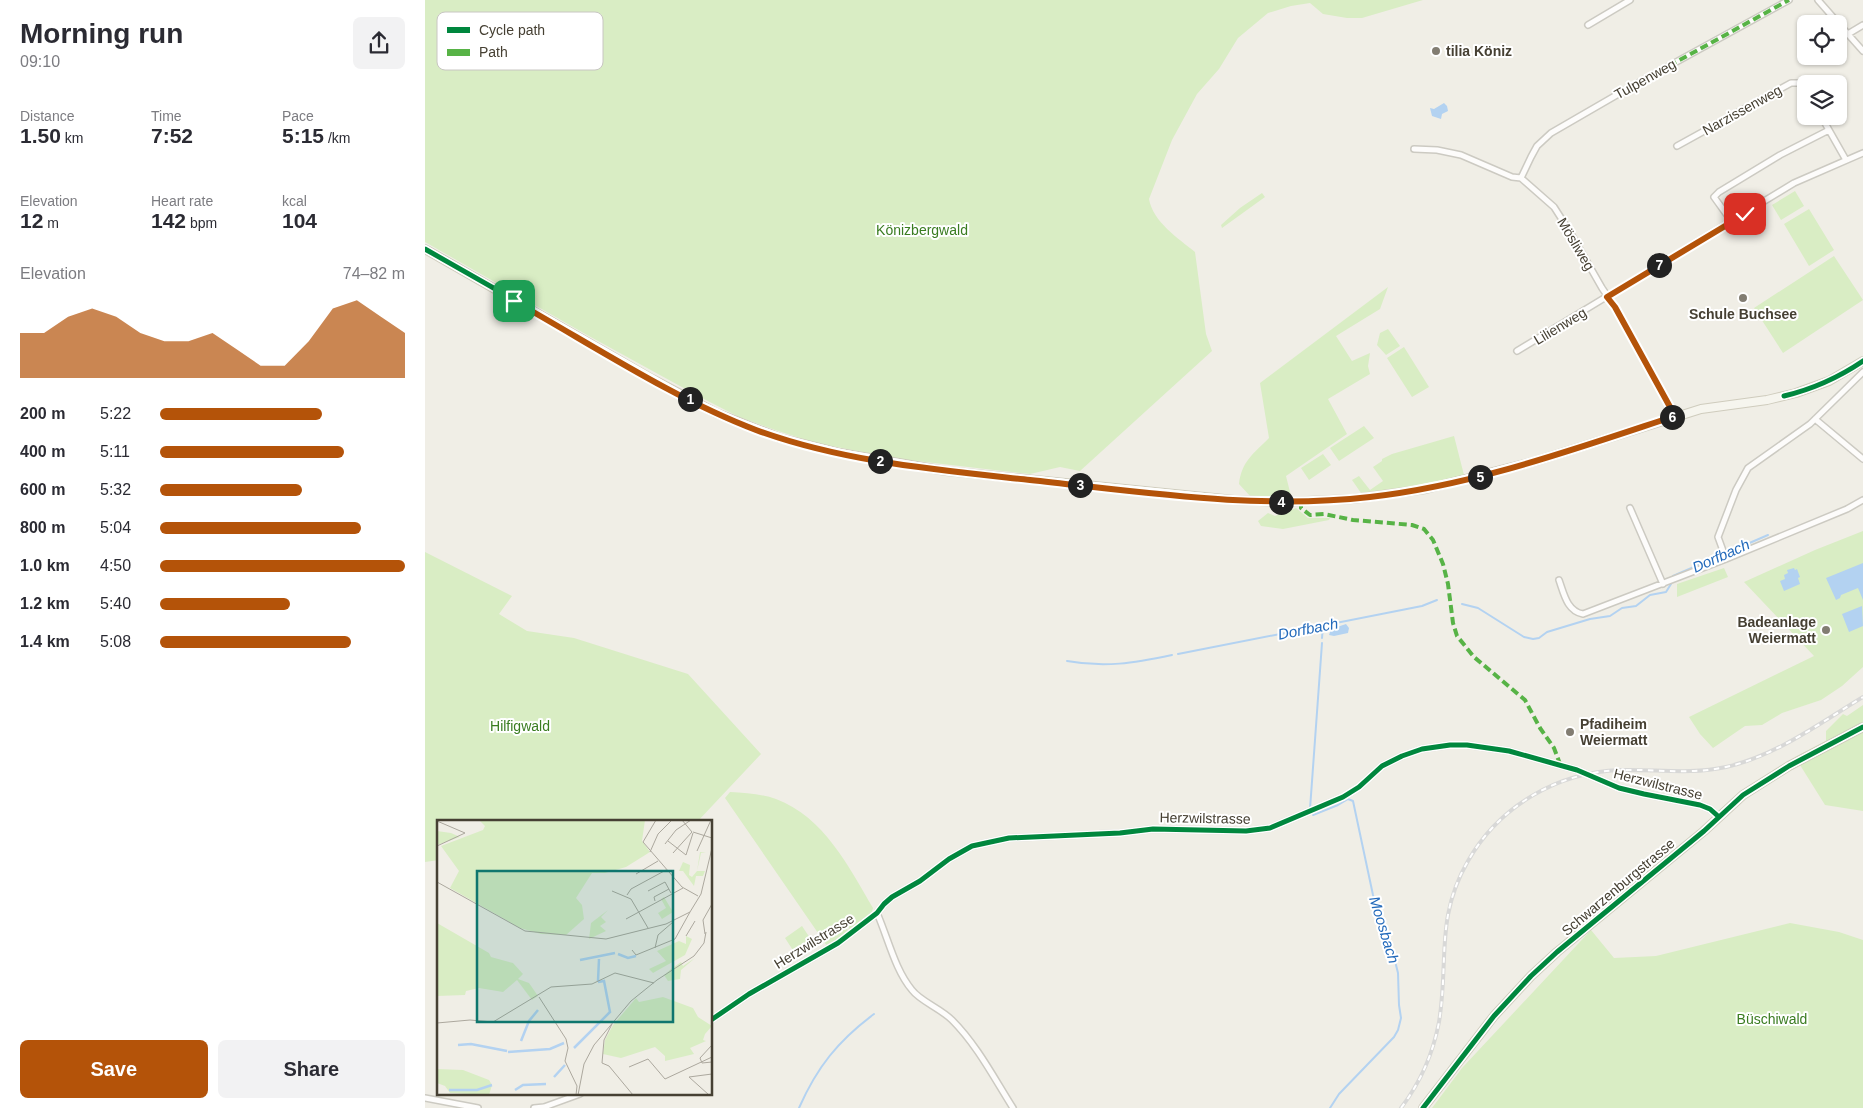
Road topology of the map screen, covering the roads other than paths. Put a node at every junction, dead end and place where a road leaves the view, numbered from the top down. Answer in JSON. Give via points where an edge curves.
{"nodes":[{"id":1,"x":1630,"y":0,"type":"edge"},
{"id":2,"x":1789,"y":0,"type":"edge"},
{"id":3,"x":1818,"y":0,"type":"edge"},
{"id":4,"x":1831,"y":15,"type":"edge"},
{"id":5,"x":1588,"y":24,"type":"dead end"},
{"id":6,"x":1863,"y":26,"type":"edge"},
{"id":7,"x":1848,"y":34,"type":"joint"},
{"id":8,"x":1863,"y":51,"type":"edge"},
{"id":9,"x":1797,"y":83,"type":"edge"},
{"id":10,"x":1826,"y":125,"type":"edge"},
{"id":11,"x":1829,"y":130,"type":"junction"},
{"id":12,"x":1677,"y":146,"type":"dead end"},
{"id":13,"x":1414,"y":149,"type":"dead end"},
{"id":14,"x":1863,"y":153,"type":"edge"},
{"id":15,"x":1846,"y":160,"type":"junction"},
{"id":16,"x":1521,"y":178,"type":"junction"},
{"id":17,"x":1732,"y":222,"type":"junction"},
{"id":18,"x":425,"y":249,"type":"edge"},
{"id":19,"x":1607,"y":297,"type":"junction"},
{"id":20,"x":1517,"y":352,"type":"dead end"},
{"id":21,"x":1863,"y":361,"type":"edge"},
{"id":22,"x":1863,"y":372,"type":"edge"},
{"id":23,"x":1675,"y":416,"type":"junction"},
{"id":24,"x":1815,"y":419,"type":"junction"},
{"id":25,"x":1863,"y":459,"type":"edge"},
{"id":26,"x":1863,"y":500,"type":"edge"},
{"id":27,"x":1630,"y":508,"type":"dead end"},
{"id":28,"x":1726,"y":559,"type":"junction"},
{"id":29,"x":1559,"y":580,"type":"dead end"},
{"id":30,"x":1663,"y":584,"type":"junction"},
{"id":31,"x":1863,"y":727,"type":"edge"},
{"id":32,"x":1719,"y":817,"type":"junction"},
{"id":33,"x":877,"y":913,"type":"junction"},
{"id":34,"x":713,"y":1019,"type":"edge"},
{"id":35,"x":575,"y":1096,"type":"edge"},
{"id":36,"x":425,"y":1098,"type":"edge"},
{"id":37,"x":478,"y":1108,"type":"edge"},
{"id":38,"x":534,"y":1108,"type":"edge"},
{"id":39,"x":1013,"y":1108,"type":"edge"},
{"id":40,"x":1423,"y":1108,"type":"edge"}],
"edges":[{"from":1,"to":5,"type":"street"},
{"from":2,"to":16,"type":"street","name":"Tulpenweg","via":[[1551,133],[1537,146]]},
{"from":3,"to":4,"type":"street"},
{"from":6,"to":7,"type":"street"},
{"from":7,"to":8,"type":"street"},
{"from":9,"to":12,"type":"street","name":"Narzissenweg","via":[[1791,83]]},
{"from":10,"to":11,"type":"street"},
{"from":11,"to":15,"type":"street"},
{"from":11,"to":17,"type":"street","via":[[1719,192],[1714,197]]},
{"from":13,"to":16,"type":"street","name":"Mösliweg","via":[[1461,155]]},
{"from":14,"to":15,"type":"street","name":"Lilienweg"},
{"from":15,"to":17,"type":"street","name":"Lilienweg","via":[[1802,179]]},
{"from":16,"to":19,"type":"street","name":"Mösliweg","via":[[1561,218]]},
{"from":17,"to":19,"type":"street","name":"Lilienweg"},
{"from":18,"to":23,"type":"street","via":[[648,377],[733,420],[816,448],[946,471],[1234,500],[1353,499],[1426,489],[1480,476]]},
{"from":19,"to":20,"type":"street","name":"Lilienweg"},
{"from":19,"to":23,"type":"street","name":"Mösliweg"},
{"from":21,"to":23,"type":"street","via":[[1829,381],[1796,394],[1715,406]]},
{"from":22,"to":24,"type":"street"},
{"from":24,"to":25,"type":"street"},
{"from":24,"to":28,"type":"street","via":[[1748,468],[1736,490],[1719,537]]},
{"from":26,"to":28,"type":"street","via":[[1847,510]]},
{"from":27,"to":30,"type":"street"},
{"from":28,"to":30,"type":"street"},
{"from":29,"to":30,"type":"street","via":[[1570,608],[1583,614]]},
{"from":31,"to":32,"type":"street","name":"Schwarzenburgstrasse","via":[[1749,790]]},
{"from":32,"to":33,"type":"street","name":"Herzwilstrasse","via":[[1710,808],[1619,788],[1577,770],[1509,751],[1467,745],[1435,747],[1392,760],[1352,792],[1270,828],[1246,831],[1153,829],[1009,838],[972,846],[892,897]]},
{"from":32,"to":40,"type":"street","name":"Schwarzenburgstrasse","via":[[1531,976],[1482,1030]]},
{"from":33,"to":34,"type":"street","name":"Herzwilstrasse","via":[[838,943]]},
{"from":33,"to":39,"type":"street","via":[[900,972],[911,989],[942,1010],[960,1029]]},
{"from":35,"to":38,"type":"street"},
{"from":36,"to":37,"type":"street"}]}
